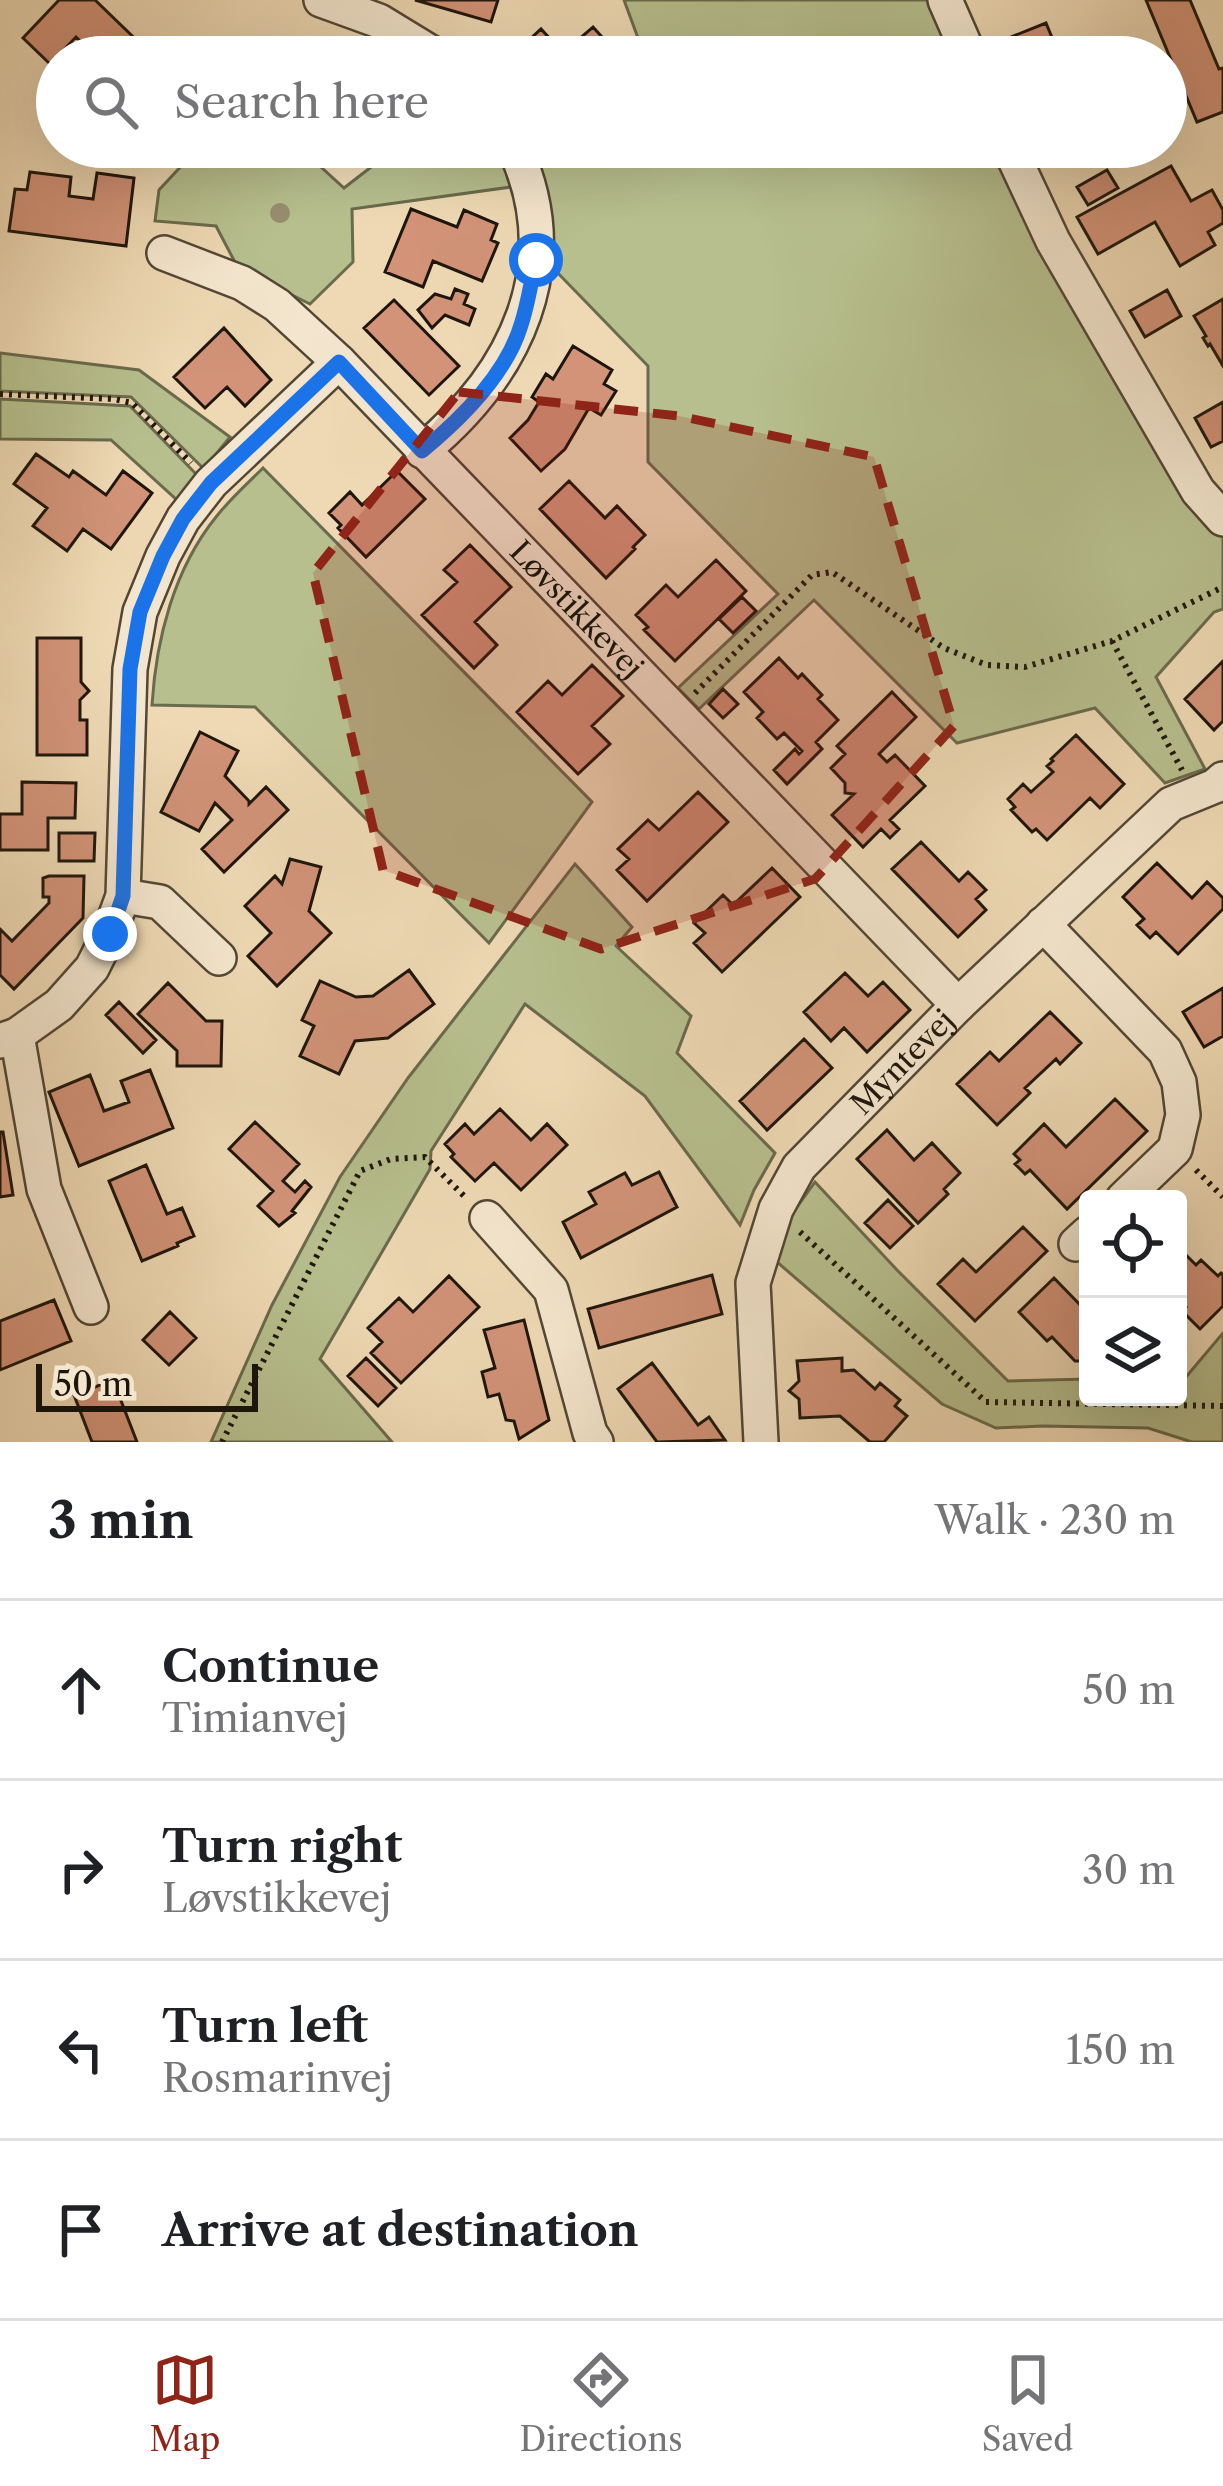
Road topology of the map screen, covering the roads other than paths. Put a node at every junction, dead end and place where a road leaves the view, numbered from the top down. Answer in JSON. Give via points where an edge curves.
{"nodes":[{"id":1,"x":321,"y":0,"type":"edge"},
{"id":2,"x":945,"y":0,"type":"edge"},
{"id":3,"x":404,"y":36,"type":"edge"},
{"id":4,"x":961,"y":36,"type":"edge"},
{"id":5,"x":521,"y":168,"type":"edge"},
{"id":6,"x":1019,"y":168,"type":"edge"},
{"id":7,"x":164,"y":253,"type":"dead end"},
{"id":8,"x":339,"y":362,"type":"junction"},
{"id":9,"x":422,"y":451,"type":"junction"},
{"id":10,"x":1223,"y":519,"type":"edge"},
{"id":11,"x":1209,"y":787,"type":"edge"},
{"id":12,"x":123,"y":896,"type":"junction"},
{"id":13,"x":1043,"y":924,"type":"junction"},
{"id":14,"x":218,"y":958,"type":"dead end"},
{"id":15,"x":958,"y":1005,"type":"junction"},
{"id":16,"x":9,"y":1038,"type":"edge"},
{"id":17,"x":1132,"y":1190,"type":"edge"},
{"id":18,"x":487,"y":1218,"type":"road end"},
{"id":19,"x":91,"y":1307,"type":"dead end"},
{"id":20,"x":596,"y":1442,"type":"edge"},
{"id":21,"x":761,"y":1442,"type":"edge"}],
"edges":[{"from":1,"to":3,"type":"street"},
{"from":2,"to":4,"type":"street"},
{"from":5,"to":9,"type":"street","via":[[535,208],[536,260],[520,329],[492,380]]},
{"from":6,"to":10,"type":"street","via":[[1198,491]]},
{"from":7,"to":8,"type":"street","name":"Løvstikkevej","via":[[242,283]]},
{"from":8,"to":9,"type":"street","name":"Løvstikkevej"},
{"from":8,"to":12,"type":"street","via":[[211,483],[183,519],[140,612],[130,669]]},
{"from":9,"to":15,"type":"street","name":"Løvstikkevej"},
{"from":11,"to":13,"type":"street","name":"Myntevej","via":[[1171,804]]},
{"from":12,"to":14,"type":"street","via":[[160,902]]},
{"from":12,"to":16,"type":"street","via":[[92,968],[59,1005]]},
{"from":13,"to":15,"type":"street","name":"Myntevej"},
{"from":13,"to":17,"type":"street","via":[[1165,1051],[1179,1082],[1175,1149]]},
{"from":15,"to":21,"type":"street","name":"Myntevej","via":[[799,1167],[776,1209],[753,1283]]},
{"from":16,"to":19,"type":"street","via":[[44,1189]]},
{"from":18,"to":20,"type":"street","via":[[550,1290]]}]}
